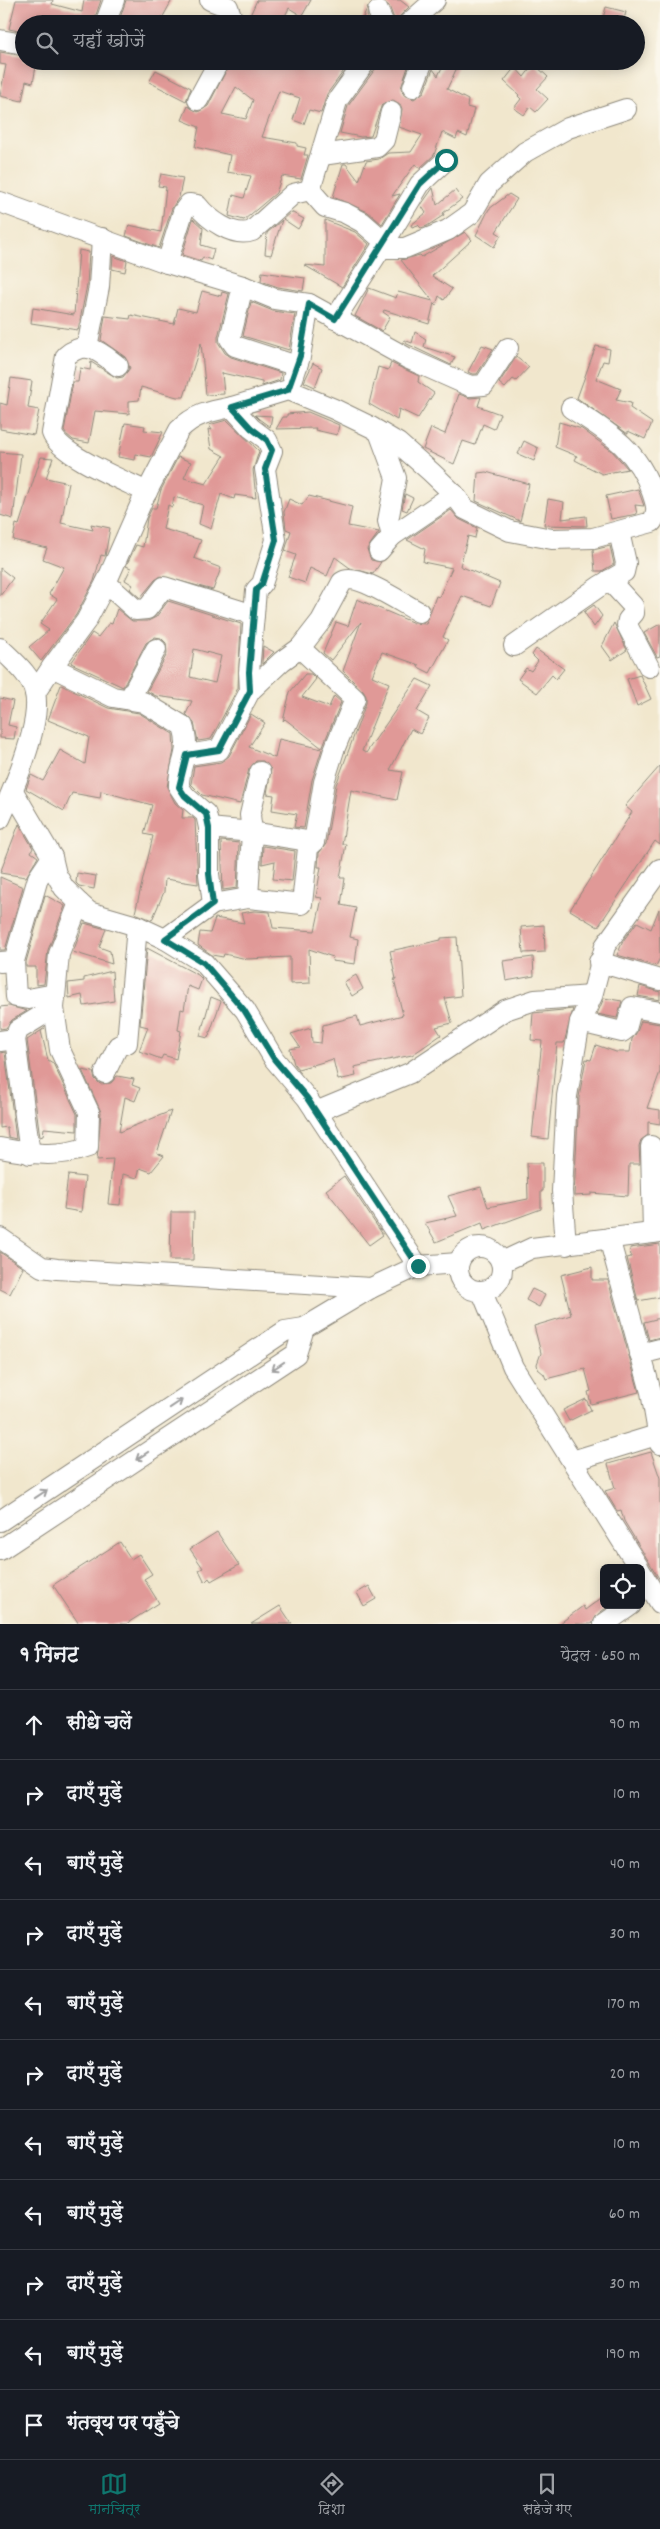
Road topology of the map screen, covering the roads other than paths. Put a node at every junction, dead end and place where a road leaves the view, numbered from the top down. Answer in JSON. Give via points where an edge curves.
{"nodes":[{"id":1,"x":114,"y":0,"type":"edge"},
{"id":2,"x":210,"y":0,"type":"edge"},
{"id":3,"x":435,"y":0,"type":"edge"},
{"id":4,"x":108,"y":15,"type":"edge"},
{"id":5,"x":231,"y":15,"type":"edge"},
{"id":6,"x":418,"y":15,"type":"edge"},
{"id":7,"x":0,"y":40,"type":"edge"},
{"id":8,"x":15,"y":42,"type":"edge"},
{"id":9,"x":214,"y":70,"type":"edge"},
{"id":10,"x":360,"y":70,"type":"edge"},
{"id":11,"x":420,"y":70,"type":"edge"},
{"id":12,"x":413,"y":87,"type":"dead end"},
{"id":13,"x":198,"y":100,"type":"dead end"},
{"id":14,"x":626,"y":109,"type":"dead end"},
{"id":15,"x":391,"y":112,"type":"dead end"},
{"id":16,"x":322,"y":156,"type":"junction"},
{"id":17,"x":446,"y":160,"type":"dead end"},
{"id":18,"x":310,"y":190,"type":"junction"},
{"id":19,"x":0,"y":202,"type":"edge"},
{"id":20,"x":102,"y":238,"type":"junction"},
{"id":21,"x":383,"y":245,"type":"junction"},
{"id":22,"x":167,"y":262,"type":"junction"},
{"id":23,"x":243,"y":286,"type":"junction"},
{"id":24,"x":309,"y":304,"type":"junction"},
{"id":25,"x":335,"y":319,"type":"junction"},
{"id":26,"x":87,"y":347,"type":"junction"},
{"id":27,"x":508,"y":348,"type":"dead end"},
{"id":28,"x":118,"y":366,"type":"dead end"},
{"id":29,"x":297,"y":366,"type":"junction"},
{"id":30,"x":288,"y":390,"type":"junction"},
{"id":31,"x":232,"y":407,"type":"junction"},
{"id":32,"x":571,"y":408,"type":"dead end"},
{"id":33,"x":379,"y":432,"type":"junction"},
{"id":34,"x":146,"y":492,"type":"junction"},
{"id":35,"x":454,"y":494,"type":"junction"},
{"id":36,"x":619,"y":532,"type":"junction"},
{"id":37,"x":392,"y":536,"type":"junction"},
{"id":38,"x":379,"y":551,"type":"dead end"},
{"id":39,"x":609,"y":580,"type":"junction"},
{"id":40,"x":106,"y":583,"type":"junction"},
{"id":41,"x":418,"y":612,"type":"dead end"},
{"id":42,"x":254,"y":615,"type":"junction"},
{"id":43,"x":514,"y":646,"type":"dead end"},
{"id":44,"x":0,"y":648,"type":"edge"},
{"id":45,"x":300,"y":648,"type":"junction"},
{"id":46,"x":156,"y":649,"type":"dead end"},
{"id":47,"x":52,"y":667,"type":"junction"},
{"id":48,"x":649,"y":667,"type":"dead end"},
{"id":49,"x":250,"y":691,"type":"junction"},
{"id":50,"x":35,"y":693,"type":"junction"},
{"id":51,"x":130,"y":698,"type":"junction"},
{"id":52,"x":187,"y":755,"type":"junction"},
{"id":53,"x":260,"y":772,"type":"dead end"},
{"id":54,"x":13,"y":791,"type":"junction"},
{"id":55,"x":0,"y":819,"type":"edge"},
{"id":56,"x":209,"y":828,"type":"junction"},
{"id":57,"x":252,"y":832,"type":"junction"},
{"id":58,"x":314,"y":842,"type":"junction"},
{"id":59,"x":52,"y":857,"type":"junction"},
{"id":60,"x":660,"y":870,"type":"edge"},
{"id":61,"x":248,"y":898,"type":"junction"},
{"id":62,"x":79,"y":903,"type":"junction"},
{"id":63,"x":213,"y":904,"type":"junction"},
{"id":64,"x":136,"y":926,"type":"junction"},
{"id":65,"x":165,"y":939,"type":"junction"},
{"id":66,"x":7,"y":961,"type":"edge"},
{"id":67,"x":599,"y":962,"type":"junction"},
{"id":68,"x":660,"y":980,"type":"edge"},
{"id":69,"x":592,"y":996,"type":"junction"},
{"id":70,"x":55,"y":1001,"type":"junction"},
{"id":71,"x":660,"y":1012,"type":"edge"},
{"id":72,"x":580,"y":1022,"type":"junction"},
{"id":73,"x":7,"y":1040,"type":"edge"},
{"id":74,"x":105,"y":1073,"type":"dead end"},
{"id":75,"x":316,"y":1112,"type":"junction"},
{"id":76,"x":650,"y":1146,"type":"dead end"},
{"id":77,"x":0,"y":1148,"type":"edge"},
{"id":78,"x":30,"y":1154,"type":"junction"},
{"id":79,"x":656,"y":1232,"type":"edge"},
{"id":80,"x":0,"y":1238,"type":"edge"},
{"id":81,"x":609,"y":1238,"type":"junction"},
{"id":82,"x":566,"y":1245,"type":"junction"},
{"id":83,"x":458,"y":1262,"type":"junction"},
{"id":84,"x":502,"y":1262,"type":"junction"},
{"id":85,"x":418,"y":1266,"type":"junction"},
{"id":86,"x":371,"y":1288,"type":"junction"},
{"id":87,"x":482,"y":1292,"type":"junction"},
{"id":88,"x":304,"y":1328,"type":"junction"},
{"id":89,"x":660,"y":1349,"type":"edge"},
{"id":90,"x":640,"y":1354,"type":"junction"},
{"id":91,"x":655,"y":1391,"type":"edge"},
{"id":92,"x":659,"y":1438,"type":"edge"},
{"id":93,"x":572,"y":1461,"type":"junction"},
{"id":94,"x":0,"y":1521,"type":"edge"},
{"id":95,"x":0,"y":1550,"type":"edge"},
{"id":96,"x":636,"y":1564,"type":"edge"},
{"id":97,"x":645,"y":1582,"type":"edge"},
{"id":98,"x":651,"y":1598,"type":"edge"},
{"id":99,"x":626,"y":1609,"type":"edge"},
{"id":100,"x":604,"y":1624,"type":"edge"}],
"edges":[{"from":1,"to":4,"type":"street"},
{"from":2,"to":5,"type":"street","via":[[228,7]]},
{"from":3,"to":6,"type":"street"},
{"from":7,"to":8,"type":"street"},
{"from":9,"to":13,"type":"street"},
{"from":10,"to":16,"type":"street","via":[[337,102]]},
{"from":11,"to":12,"type":"street"},
{"from":14,"to":21,"type":"street","via":[[568,128],[525,152],[489,184],[472,213],[448,230],[405,248]]},
{"from":15,"to":16,"type":"street","via":[[384,140],[377,147]]},
{"from":16,"to":18,"type":"street"},
{"from":17,"to":21,"type":"street","via":[[420,184]]},
{"from":18,"to":21,"type":"street","via":[[325,207],[362,222]]},
{"from":18,"to":22,"type":"street","via":[[292,194],[246,233],[218,223],[197,205],[189,204],[183,212]]},
{"from":19,"to":20,"type":"street"},
{"from":20,"to":22,"type":"street"},
{"from":20,"to":26,"type":"street","via":[[99,287]]},
{"from":21,"to":25,"type":"street"},
{"from":22,"to":23,"type":"street"},
{"from":23,"to":24,"type":"street","via":[[275,299]]},
{"from":23,"to":29,"type":"street","via":[[230,339],[235,346]]},
{"from":24,"to":25,"type":"street"},
{"from":24,"to":29,"type":"street"},
{"from":25,"to":27,"type":"street","via":[[407,358],[470,386],[484,385]]},
{"from":26,"to":28,"type":"street","via":[[94,347]]},
{"from":26,"to":34,"type":"street","via":[[69,353],[65,359],[52,433],[55,442],[92,466]]},
{"from":29,"to":30,"type":"street"},
{"from":30,"to":31,"type":"street"},
{"from":30,"to":33,"type":"street"},
{"from":31,"to":34,"type":"street","via":[[202,413],[188,421],[179,430]]},
{"from":31,"to":42,"type":"street","via":[[267,440],[272,450],[265,469],[276,540],[262,584],[256,590]]},
{"from":32,"to":36,"type":"street","via":[[618,439],[645,471],[657,507],[655,517],[652,522]]},
{"from":33,"to":35,"type":"street","via":[[398,443]]},
{"from":33,"to":37,"type":"street","via":[[396,478],[388,521]]},
{"from":34,"to":40,"type":"street"},
{"from":35,"to":36,"type":"street","via":[[464,509],[510,531],[552,539],[593,538]]},
{"from":35,"to":37,"type":"street"},
{"from":36,"to":39,"type":"street","via":[[626,569]]},
{"from":37,"to":38,"type":"street"},
{"from":39,"to":43,"type":"street"},
{"from":39,"to":48,"type":"street","via":[[633,606],[634,613],[627,625]]},
{"from":40,"to":42,"type":"street","via":[[136,610],[147,609],[164,586]]},
{"from":40,"to":47,"type":"street","via":[[86,621]]},
{"from":41,"to":45,"type":"street","via":[[370,586],[346,579]]},
{"from":42,"to":49,"type":"street"},
{"from":44,"to":50,"type":"street","via":[[25,675]]},
{"from":45,"to":49,"type":"street"},
{"from":45,"to":58,"type":"street","via":[[355,699],[324,782]]},
{"from":46,"to":51,"type":"street"},
{"from":47,"to":50,"type":"street"},
{"from":47,"to":51,"type":"street","via":[[114,697]]},
{"from":49,"to":52,"type":"street","via":[[219,750]]},
{"from":50,"to":54,"type":"street","via":[[35,721]]},
{"from":51,"to":52,"type":"street","via":[[143,702],[183,726]]},
{"from":52,"to":56,"type":"street","via":[[179,787],[206,814]]},
{"from":53,"to":57,"type":"street","via":[[250,815]]},
{"from":54,"to":55,"type":"street"},
{"from":54,"to":59,"type":"street"},
{"from":56,"to":57,"type":"street"},
{"from":56,"to":63,"type":"street"},
{"from":57,"to":58,"type":"street"},
{"from":57,"to":61,"type":"street"},
{"from":58,"to":61,"type":"street","via":[[308,848],[302,904]]},
{"from":59,"to":62,"type":"street","via":[[64,888]]},
{"from":59,"to":66,"type":"street","via":[[38,878]]},
{"from":60,"to":67,"type":"street","via":[[605,946]]},
{"from":61,"to":63,"type":"street"},
{"from":62,"to":64,"type":"street","via":[[89,912]]},
{"from":62,"to":70,"type":"street","via":[[59,954]]},
{"from":63,"to":65,"type":"street"},
{"from":64,"to":65,"type":"street"},
{"from":64,"to":74,"type":"street","via":[[127,1043],[118,1046]]},
{"from":65,"to":75,"type":"street","via":[[204,963],[239,1003],[274,1059]]},
{"from":66,"to":70,"type":"street","via":[[16,997]]},
{"from":67,"to":68,"type":"street"},
{"from":67,"to":69,"type":"street"},
{"from":69,"to":72,"type":"street"},
{"from":69,"to":75,"type":"street","via":[[535,1000],[505,1010],[410,1073]]},
{"from":70,"to":73,"type":"street"},
{"from":70,"to":78,"type":"street","via":[[60,1050],[89,1112],[90,1138],[88,1147],[62,1155]]},
{"from":71,"to":72,"type":"street","via":[[632,1007],[626,1029],[622,1032]]},
{"from":72,"to":82,"type":"street","via":[[567,1096],[562,1191]]},
{"from":73,"to":78,"type":"street"},
{"from":75,"to":85,"type":"street"},
{"from":76,"to":79,"type":"street"},
{"from":77,"to":78,"type":"street"},
{"from":79,"to":81,"type":"street"},
{"from":80,"to":86,"type":"street","via":[[42,1266],[57,1269]]},
{"from":81,"to":82,"type":"street"},
{"from":81,"to":90,"type":"street"},
{"from":82,"to":84,"type":"street","via":[[532,1248]]},
{"from":83,"to":84,"type":"street","via":[[468,1250],[477,1247],[492,1250]]},
{"from":83,"to":85,"type":"street"},
{"from":83,"to":87,"type":"street","via":[[458,1273],[464,1285]]},
{"from":84,"to":87,"type":"street","via":[[497,1284]]},
{"from":85,"to":86,"type":"street"},
{"from":86,"to":88,"type":"street"},
{"from":87,"to":93,"type":"street","via":[[513,1367]]},
{"from":94,"to":88,"type":"street","one_way":true,"via":[[284,1331]]},
{"from":88,"to":95,"type":"street","one_way":true,"via":[[296,1354]]},
{"from":89,"to":90,"type":"street"},
{"from":90,"to":91,"type":"street"},
{"from":91,"to":92,"type":"street"},
{"from":92,"to":93,"type":"street"},
{"from":93,"to":96,"type":"street"},
{"from":97,"to":98,"type":"street"},
{"from":99,"to":100,"type":"street"}]}
